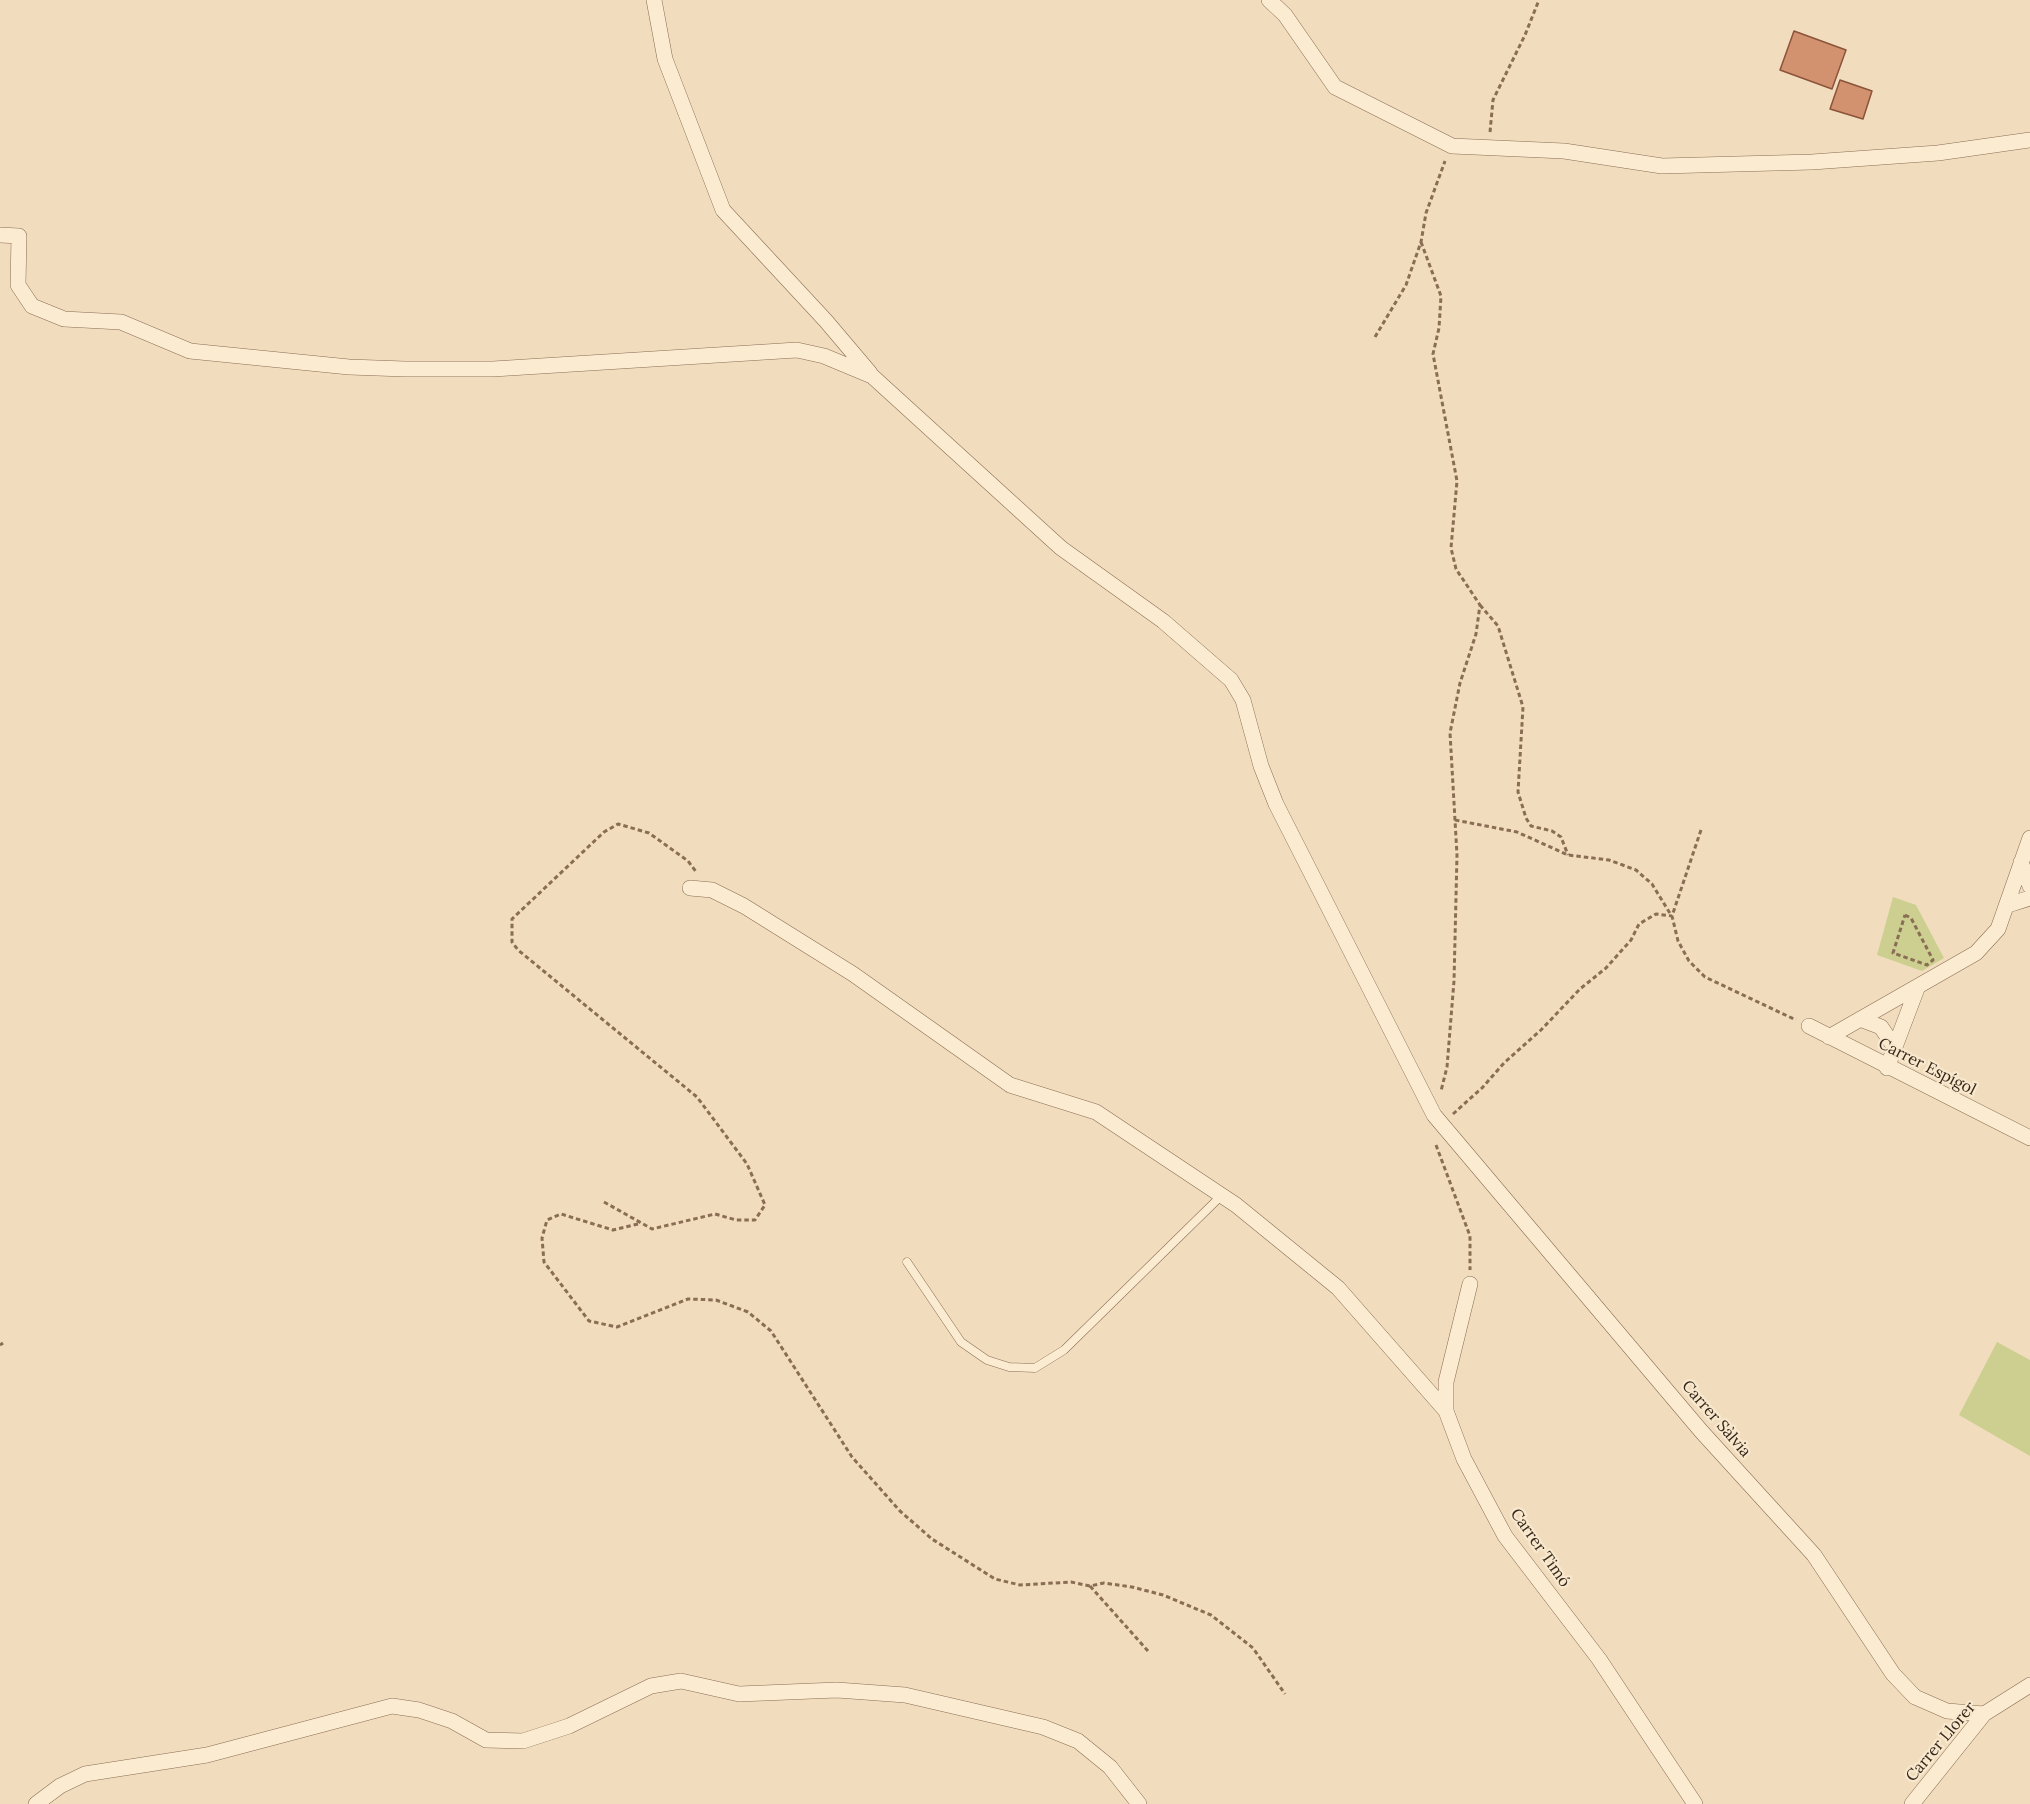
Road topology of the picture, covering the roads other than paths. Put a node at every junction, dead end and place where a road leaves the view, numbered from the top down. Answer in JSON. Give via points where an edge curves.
{"nodes":[{"id":1,"x":654,"y":0,"type":"edge"},
{"id":2,"x":1269,"y":0,"type":"edge"},
{"id":3,"x":2030,"y":140,"type":"edge"},
{"id":4,"x":0,"y":235,"type":"edge"},
{"id":5,"x":872,"y":376,"type":"junction"},
{"id":6,"x":2030,"y":838,"type":"edge"},
{"id":7,"x":2021,"y":862,"type":"junction"},
{"id":8,"x":2030,"y":886,"type":"edge"},
{"id":9,"x":690,"y":888,"type":"dead end"},
{"id":10,"x":2030,"y":898,"type":"edge"},
{"id":11,"x":2008,"y":905,"type":"junction"},
{"id":12,"x":1918,"y":986,"type":"junction"},
{"id":13,"x":1860,"y":1019,"type":"junction"},
{"id":14,"x":1809,"y":1026,"type":"road end"},
{"id":15,"x":1828,"y":1037,"type":"junction"},
{"id":16,"x":1895,"y":1048,"type":"junction"},
{"id":17,"x":1887,"y":1068,"type":"junction"},
{"id":18,"x":2030,"y":1138,"type":"edge"},
{"id":19,"x":1221,"y":1196,"type":"junction"},
{"id":20,"x":907,"y":1262,"type":"dead end"},
{"id":21,"x":1470,"y":1284,"type":"road end"},
{"id":22,"x":1446,"y":1412,"type":"junction"},
{"id":23,"x":2030,"y":1685,"type":"edge"},
{"id":24,"x":1984,"y":1714,"type":"junction"},
{"id":25,"x":36,"y":1804,"type":"edge"},
{"id":26,"x":1139,"y":1804,"type":"edge"},
{"id":27,"x":1695,"y":1804,"type":"edge"},
{"id":28,"x":1912,"y":1804,"type":"edge"}],
"edges":[{"from":1,"to":5,"type":"street","via":[[665,59],[723,210]]},
{"from":2,"to":3,"type":"street","via":[[1285,15],[1335,87],[1452,146],[1564,151],[1662,166],[1812,162],[1938,153]]},
{"from":4,"to":5,"type":"street","via":[[19,236],[18,285],[32,306],[64,319],[121,322],[190,351],[349,367],[416,369],[618,363],[797,350],[824,356]]},
{"from":5,"to":24,"type":"street","name":"Carrer Sàlvia","via":[[1061,548],[1163,621],[1231,680],[1243,700],[1276,804],[1437,1118],[1701,1431],[1814,1555],[1893,1674],[1915,1697],[1947,1711]]},
{"from":6,"to":7,"type":"street"},
{"from":7,"to":8,"type":"street"},
{"from":7,"to":11,"type":"street"},
{"from":9,"to":19,"type":"street","via":[[712,890],[744,906],[853,974],[1010,1085],[1096,1112]]},
{"from":10,"to":11,"type":"street"},
{"from":11,"to":12,"type":"street","via":[[1998,929],[1976,953]]},
{"from":12,"to":13,"type":"street"},
{"from":12,"to":16,"type":"street"},
{"from":13,"to":15,"type":"street"},
{"from":13,"to":16,"type":"street","via":[[1881,1027]]},
{"from":14,"to":15,"type":"street","name":"Carrer Espígol"},
{"from":15,"to":17,"type":"street","name":"Carrer Espígol"},
{"from":16,"to":17,"type":"street"},
{"from":17,"to":18,"type":"street","name":"Carrer Espígol"},
{"from":19,"to":20,"type":"lane","via":[[1064,1350],[1035,1368],[1009,1367],[987,1360],[961,1342]]},
{"from":19,"to":22,"type":"street","via":[[1338,1288]]},
{"from":21,"to":22,"type":"street","name":"Carrer Timó","via":[[1446,1382]]},
{"from":22,"to":27,"type":"street","name":"Carrer Timó","via":[[1464,1459],[1505,1536],[1599,1659]]},
{"from":23,"to":24,"type":"street","name":"Carrer Llorer"},
{"from":24,"to":28,"type":"street","name":"Carrer Llorer"},
{"from":25,"to":26,"type":"street","via":[[85,1774],[207,1755],[392,1706],[441,1717],[486,1740],[523,1741],[569,1726],[651,1686],[681,1681],[739,1694],[837,1690],[905,1695],[1043,1727],[1078,1741],[1110,1767]]}]}
